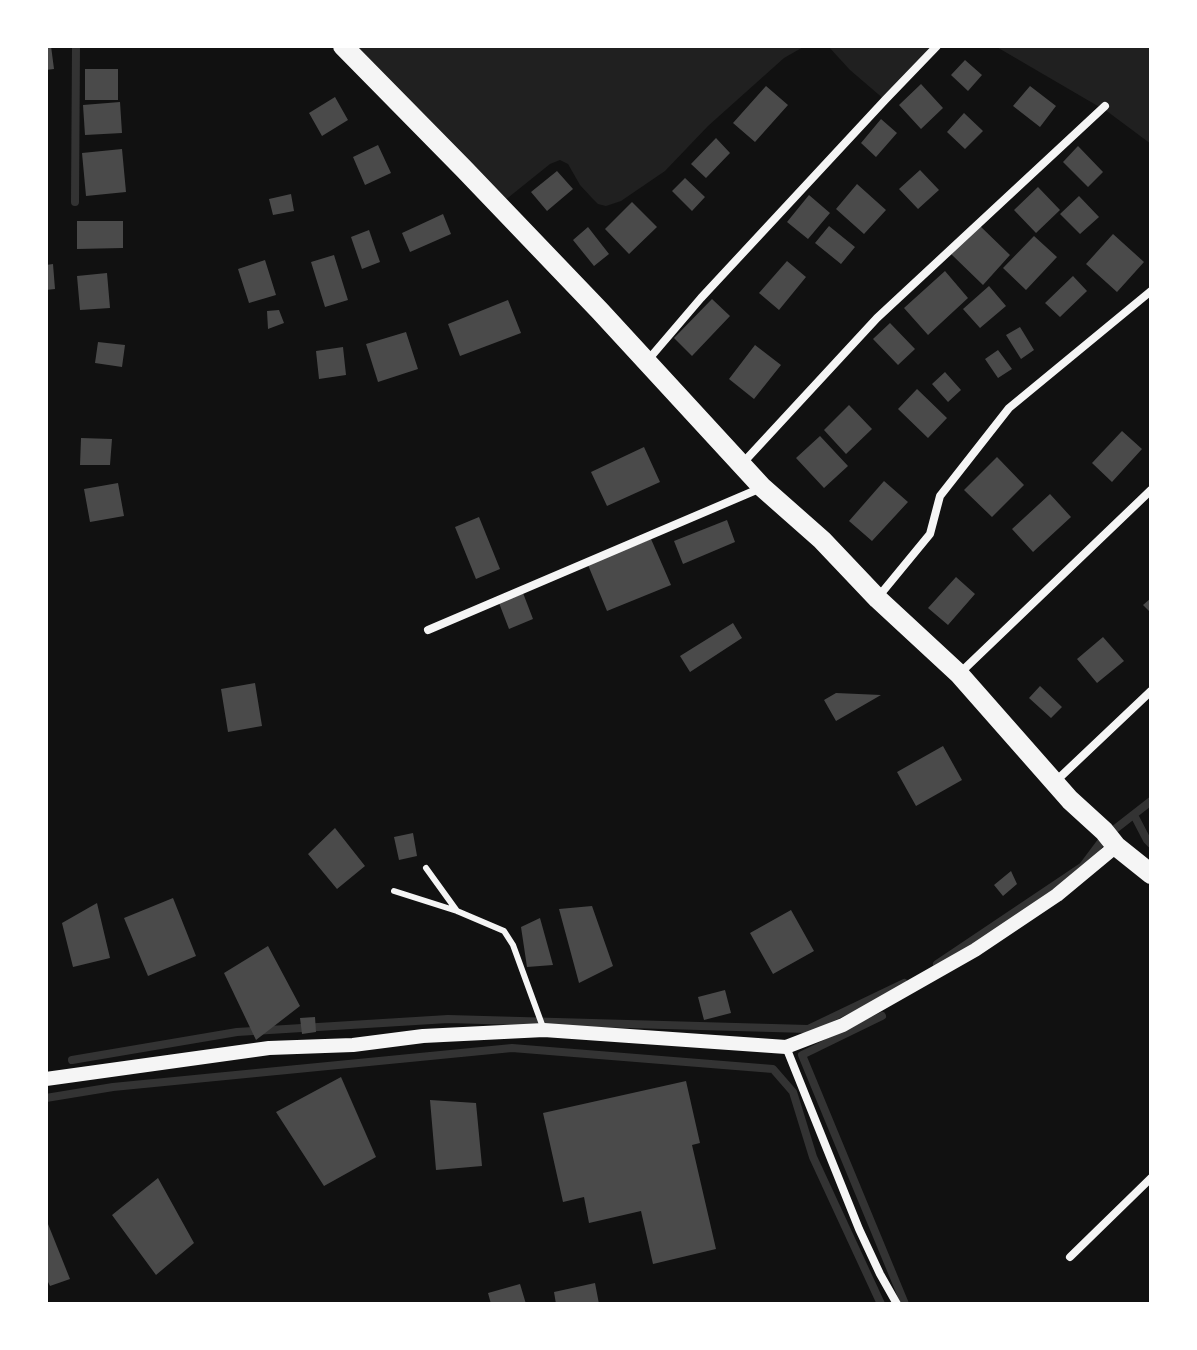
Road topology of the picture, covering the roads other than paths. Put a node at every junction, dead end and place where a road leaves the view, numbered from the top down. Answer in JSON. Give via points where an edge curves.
{"nodes":[{"id":1,"x":343,"y":46,"type":"edge"},
{"id":2,"x":937,"y":46,"type":"edge"},
{"id":3,"x":1105,"y":106,"type":"dead end"},
{"id":4,"x":1151,"y":291,"type":"edge"},
{"id":5,"x":647,"y":362,"type":"junction"},
{"id":6,"x":741,"y":466,"type":"junction"},
{"id":7,"x":762,"y":487,"type":"junction"},
{"id":8,"x":1151,"y":490,"type":"edge"},
{"id":9,"x":878,"y":599,"type":"junction"},
{"id":10,"x":428,"y":630,"type":"dead end"},
{"id":11,"x":959,"y":674,"type":"junction"},
{"id":12,"x":1151,"y":691,"type":"edge"},
{"id":13,"x":1055,"y":782,"type":"junction"},
{"id":14,"x":1116,"y":846,"type":"junction"},
{"id":15,"x":426,"y":868,"type":"dead end"},
{"id":16,"x":1151,"y":874,"type":"edge"},
{"id":17,"x":394,"y":891,"type":"dead end"},
{"id":18,"x":457,"y":911,"type":"junction"},
{"id":19,"x":544,"y":1030,"type":"junction"},
{"id":20,"x":786,"y":1047,"type":"junction"},
{"id":21,"x":46,"y":1079,"type":"edge"},
{"id":22,"x":1151,"y":1178,"type":"edge"},
{"id":23,"x":1070,"y":1257,"type":"dead end"},
{"id":24,"x":897,"y":1304,"type":"edge"}],
"edges":[{"from":1,"to":5,"type":"main road"},
{"from":2,"to":5,"type":"street"},
{"from":3,"to":6,"type":"street","via":[[877,318]]},
{"from":4,"to":9,"type":"street","via":[[1009,408],[940,496],[930,534]]},
{"from":5,"to":6,"type":"main road"},
{"from":6,"to":7,"type":"main road"},
{"from":7,"to":9,"type":"main road"},
{"from":7,"to":10,"type":"street"},
{"from":8,"to":11,"type":"street"},
{"from":9,"to":11,"type":"main road"},
{"from":11,"to":13,"type":"main road"},
{"from":12,"to":13,"type":"street"},
{"from":13,"to":14,"type":"main road"},
{"from":14,"to":16,"type":"main road"},
{"from":14,"to":20,"type":"street","via":[[1057,895],[975,950],[843,1025]]},
{"from":15,"to":18,"type":"lane"},
{"from":17,"to":18,"type":"lane"},
{"from":18,"to":19,"type":"lane","via":[[504,931]]},
{"from":19,"to":20,"type":"street"},
{"from":19,"to":21,"type":"street","via":[[269,1048]]},
{"from":20,"to":24,"type":"street","via":[[859,1229]]},
{"from":22,"to":23,"type":"street"}]}
